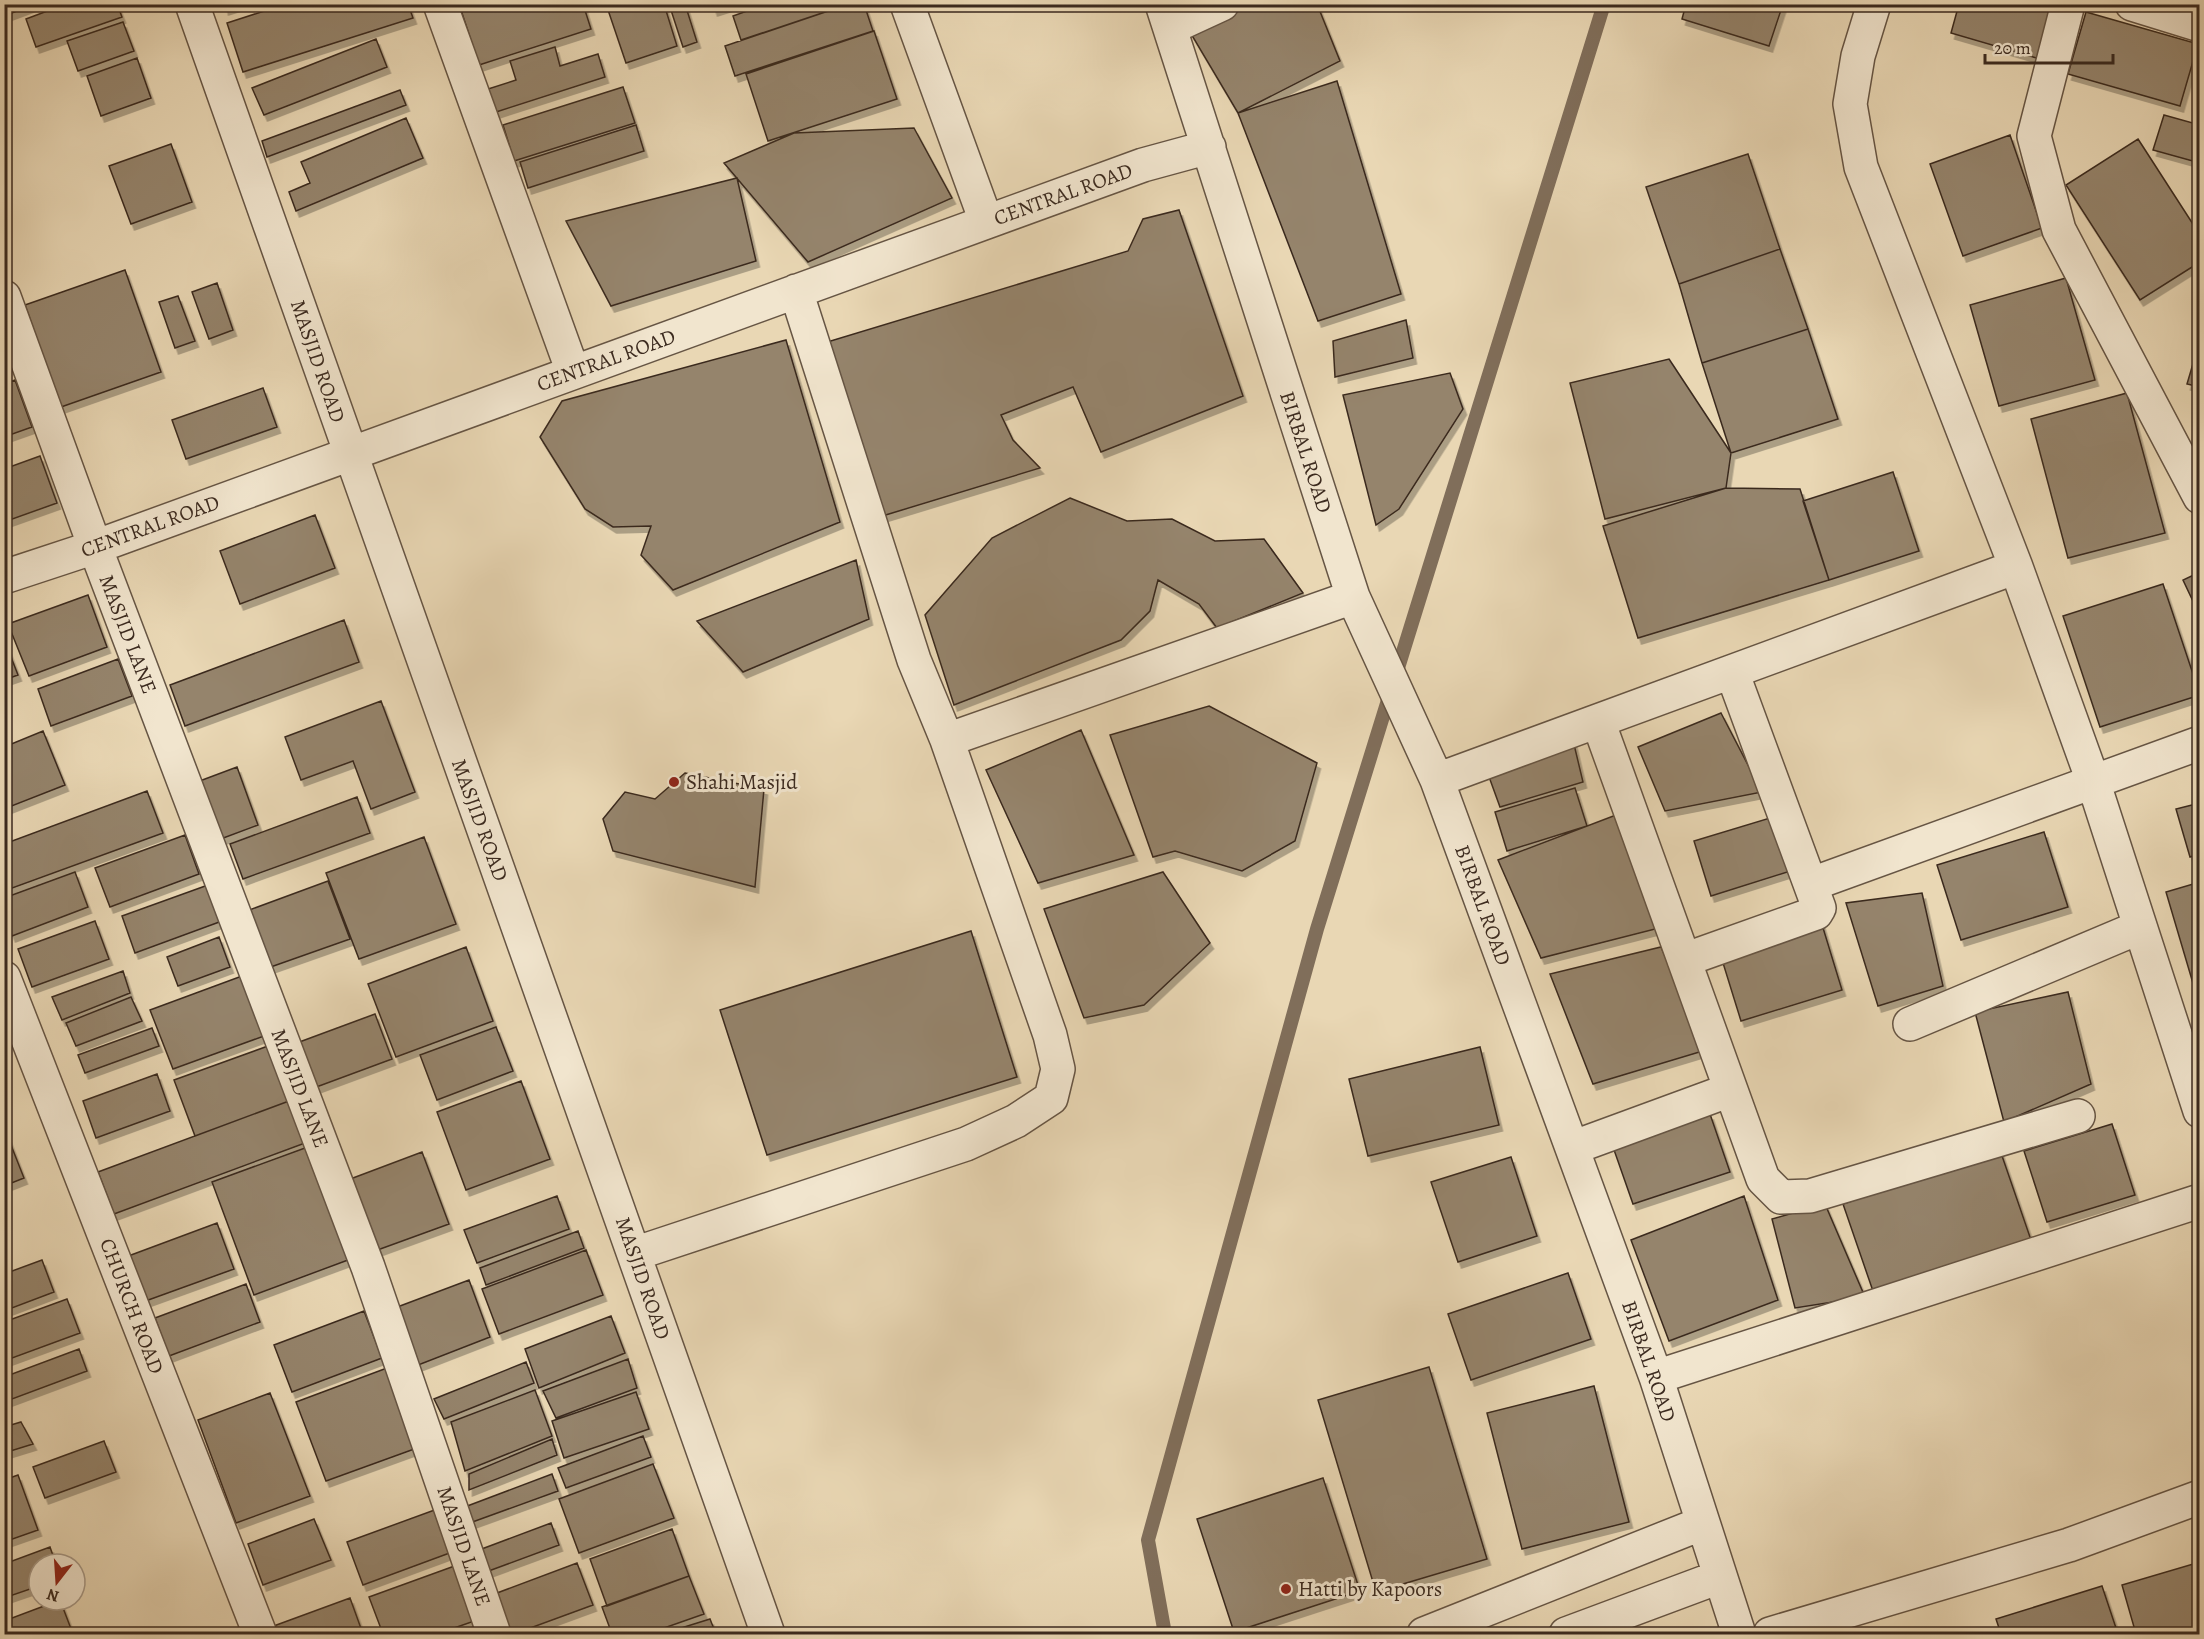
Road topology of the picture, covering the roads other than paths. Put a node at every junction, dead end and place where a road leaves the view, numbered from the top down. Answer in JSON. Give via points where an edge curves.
{"nodes":[{"id":1,"x":192,"y":4,"type":"edge"},
{"id":2,"x":440,"y":4,"type":"edge"},
{"id":3,"x":907,"y":4,"type":"edge"},
{"id":4,"x":1222,"y":4,"type":"edge"},
{"id":5,"x":1874,"y":4,"type":"edge"},
{"id":6,"x":2068,"y":4,"type":"edge"},
{"id":7,"x":2132,"y":4,"type":"edge"},
{"id":8,"x":1166,"y":16,"type":"edge"},
{"id":9,"x":2199,"y":25,"type":"edge"},
{"id":10,"x":1209,"y":147,"type":"junction"},
{"id":11,"x":986,"y":221,"type":"junction"},
{"id":12,"x":796,"y":291,"type":"junction"},
{"id":13,"x":4,"y":297,"type":"edge"},
{"id":14,"x":573,"y":372,"type":"junction"},
{"id":15,"x":350,"y":453,"type":"junction"},
{"id":16,"x":2199,"y":497,"type":"edge"},
{"id":17,"x":95,"y":547,"type":"junction"},
{"id":18,"x":2016,"y":567,"type":"junction"},
{"id":19,"x":4,"y":577,"type":"edge"},
{"id":20,"x":1353,"y":597,"type":"junction"},
{"id":21,"x":1732,"y":672,"type":"junction"},
{"id":22,"x":1598,"y":721,"type":"junction"},
{"id":23,"x":947,"y":740,"type":"junction"},
{"id":24,"x":2199,"y":743,"type":"edge"},
{"id":25,"x":1437,"y":780,"type":"junction"},
{"id":26,"x":2093,"y":781,"type":"junction"},
{"id":27,"x":1812,"y":884,"type":"junction"},
{"id":28,"x":2140,"y":927,"type":"junction"},
{"id":29,"x":1684,"y":960,"type":"junction"},
{"id":30,"x":4,"y":978,"type":"edge"},
{"id":31,"x":1910,"y":1024,"type":"dead end"},
{"id":32,"x":1730,"y":1090,"type":"junction"},
{"id":33,"x":2199,"y":1111,"type":"edge"},
{"id":34,"x":2078,"y":1116,"type":"dead end"},
{"id":35,"x":1572,"y":1148,"type":"junction"},
{"id":36,"x":2199,"y":1200,"type":"edge"},
{"id":37,"x":634,"y":1254,"type":"junction"},
{"id":38,"x":1656,"y":1377,"type":"junction"},
{"id":39,"x":2199,"y":1497,"type":"edge"},
{"id":40,"x":1703,"y":1523,"type":"junction"},
{"id":41,"x":1719,"y":1577,"type":"junction"},
{"id":42,"x":260,"y":1635,"type":"edge"},
{"id":43,"x":494,"y":1635,"type":"edge"},
{"id":44,"x":768,"y":1635,"type":"edge"},
{"id":45,"x":1424,"y":1635,"type":"edge"},
{"id":46,"x":1566,"y":1635,"type":"edge"},
{"id":47,"x":1739,"y":1635,"type":"edge"},
{"id":48,"x":1770,"y":1635,"type":"edge"}],
"edges":[{"from":1,"to":15,"type":"street","name":"MASJID ROAD"},
{"from":2,"to":14,"type":"street"},
{"from":3,"to":11,"type":"street"},
{"from":4,"to":8,"type":"street"},
{"from":5,"to":18,"type":"street","via":[[1858,56],[1850,104],[1861,167]]},
{"from":6,"to":16,"type":"street","via":[[2034,136],[2060,230]]},
{"from":7,"to":9,"type":"street"},
{"from":8,"to":10,"type":"street","name":"BIRBAL ROAD"},
{"from":10,"to":11,"type":"street","name":"CENTRAL ROAD","via":[[1143,165]]},
{"from":10,"to":20,"type":"street","name":"BIRBAL ROAD"},
{"from":11,"to":12,"type":"street","name":"CENTRAL ROAD"},
{"from":12,"to":14,"type":"street","name":"CENTRAL ROAD"},
{"from":12,"to":23,"type":"street","via":[[914,660]]},
{"from":13,"to":17,"type":"street","name":"MASJID LANE"},
{"from":14,"to":15,"type":"street","name":"CENTRAL ROAD"},
{"from":15,"to":17,"type":"street","name":"CENTRAL ROAD"},
{"from":15,"to":37,"type":"street","name":"MASJID ROAD"},
{"from":17,"to":19,"type":"street","name":"CENTRAL ROAD"},
{"from":17,"to":43,"type":"street","name":"MASJID LANE","via":[[368,1267]]},
{"from":18,"to":21,"type":"street"},
{"from":18,"to":26,"type":"street"},
{"from":20,"to":23,"type":"street"},
{"from":20,"to":25,"type":"street","name":"BIRBAL ROAD"},
{"from":21,"to":22,"type":"street"},
{"from":21,"to":27,"type":"street"},
{"from":22,"to":25,"type":"street"},
{"from":22,"to":29,"type":"street"},
{"from":23,"to":37,"type":"street","via":[[1050,1035],[1058,1069],[1051,1098],[1016,1121],[966,1144]]},
{"from":24,"to":26,"type":"street"},
{"from":25,"to":35,"type":"street","name":"BIRBAL ROAD"},
{"from":26,"to":27,"type":"street"},
{"from":26,"to":28,"type":"street"},
{"from":27,"to":29,"type":"street","via":[[1819,902],[1816,913]]},
{"from":28,"to":31,"type":"street"},
{"from":28,"to":33,"type":"street"},
{"from":29,"to":32,"type":"street"},
{"from":30,"to":42,"type":"street","name":"CHURCH ROAD"},
{"from":32,"to":34,"type":"street","via":[[1763,1179],[1781,1197],[1810,1196]]},
{"from":32,"to":35,"type":"street"},
{"from":35,"to":38,"type":"street","name":"BIRBAL ROAD"},
{"from":36,"to":38,"type":"street"},
{"from":37,"to":44,"type":"street","name":"MASJID ROAD"},
{"from":38,"to":40,"type":"street","name":"BIRBAL ROAD"},
{"from":39,"to":48,"type":"street","via":[[2069,1545]]},
{"from":40,"to":41,"type":"street","name":"BIRBAL ROAD"},
{"from":40,"to":45,"type":"street"},
{"from":41,"to":46,"type":"street"},
{"from":41,"to":47,"type":"street"}]}
